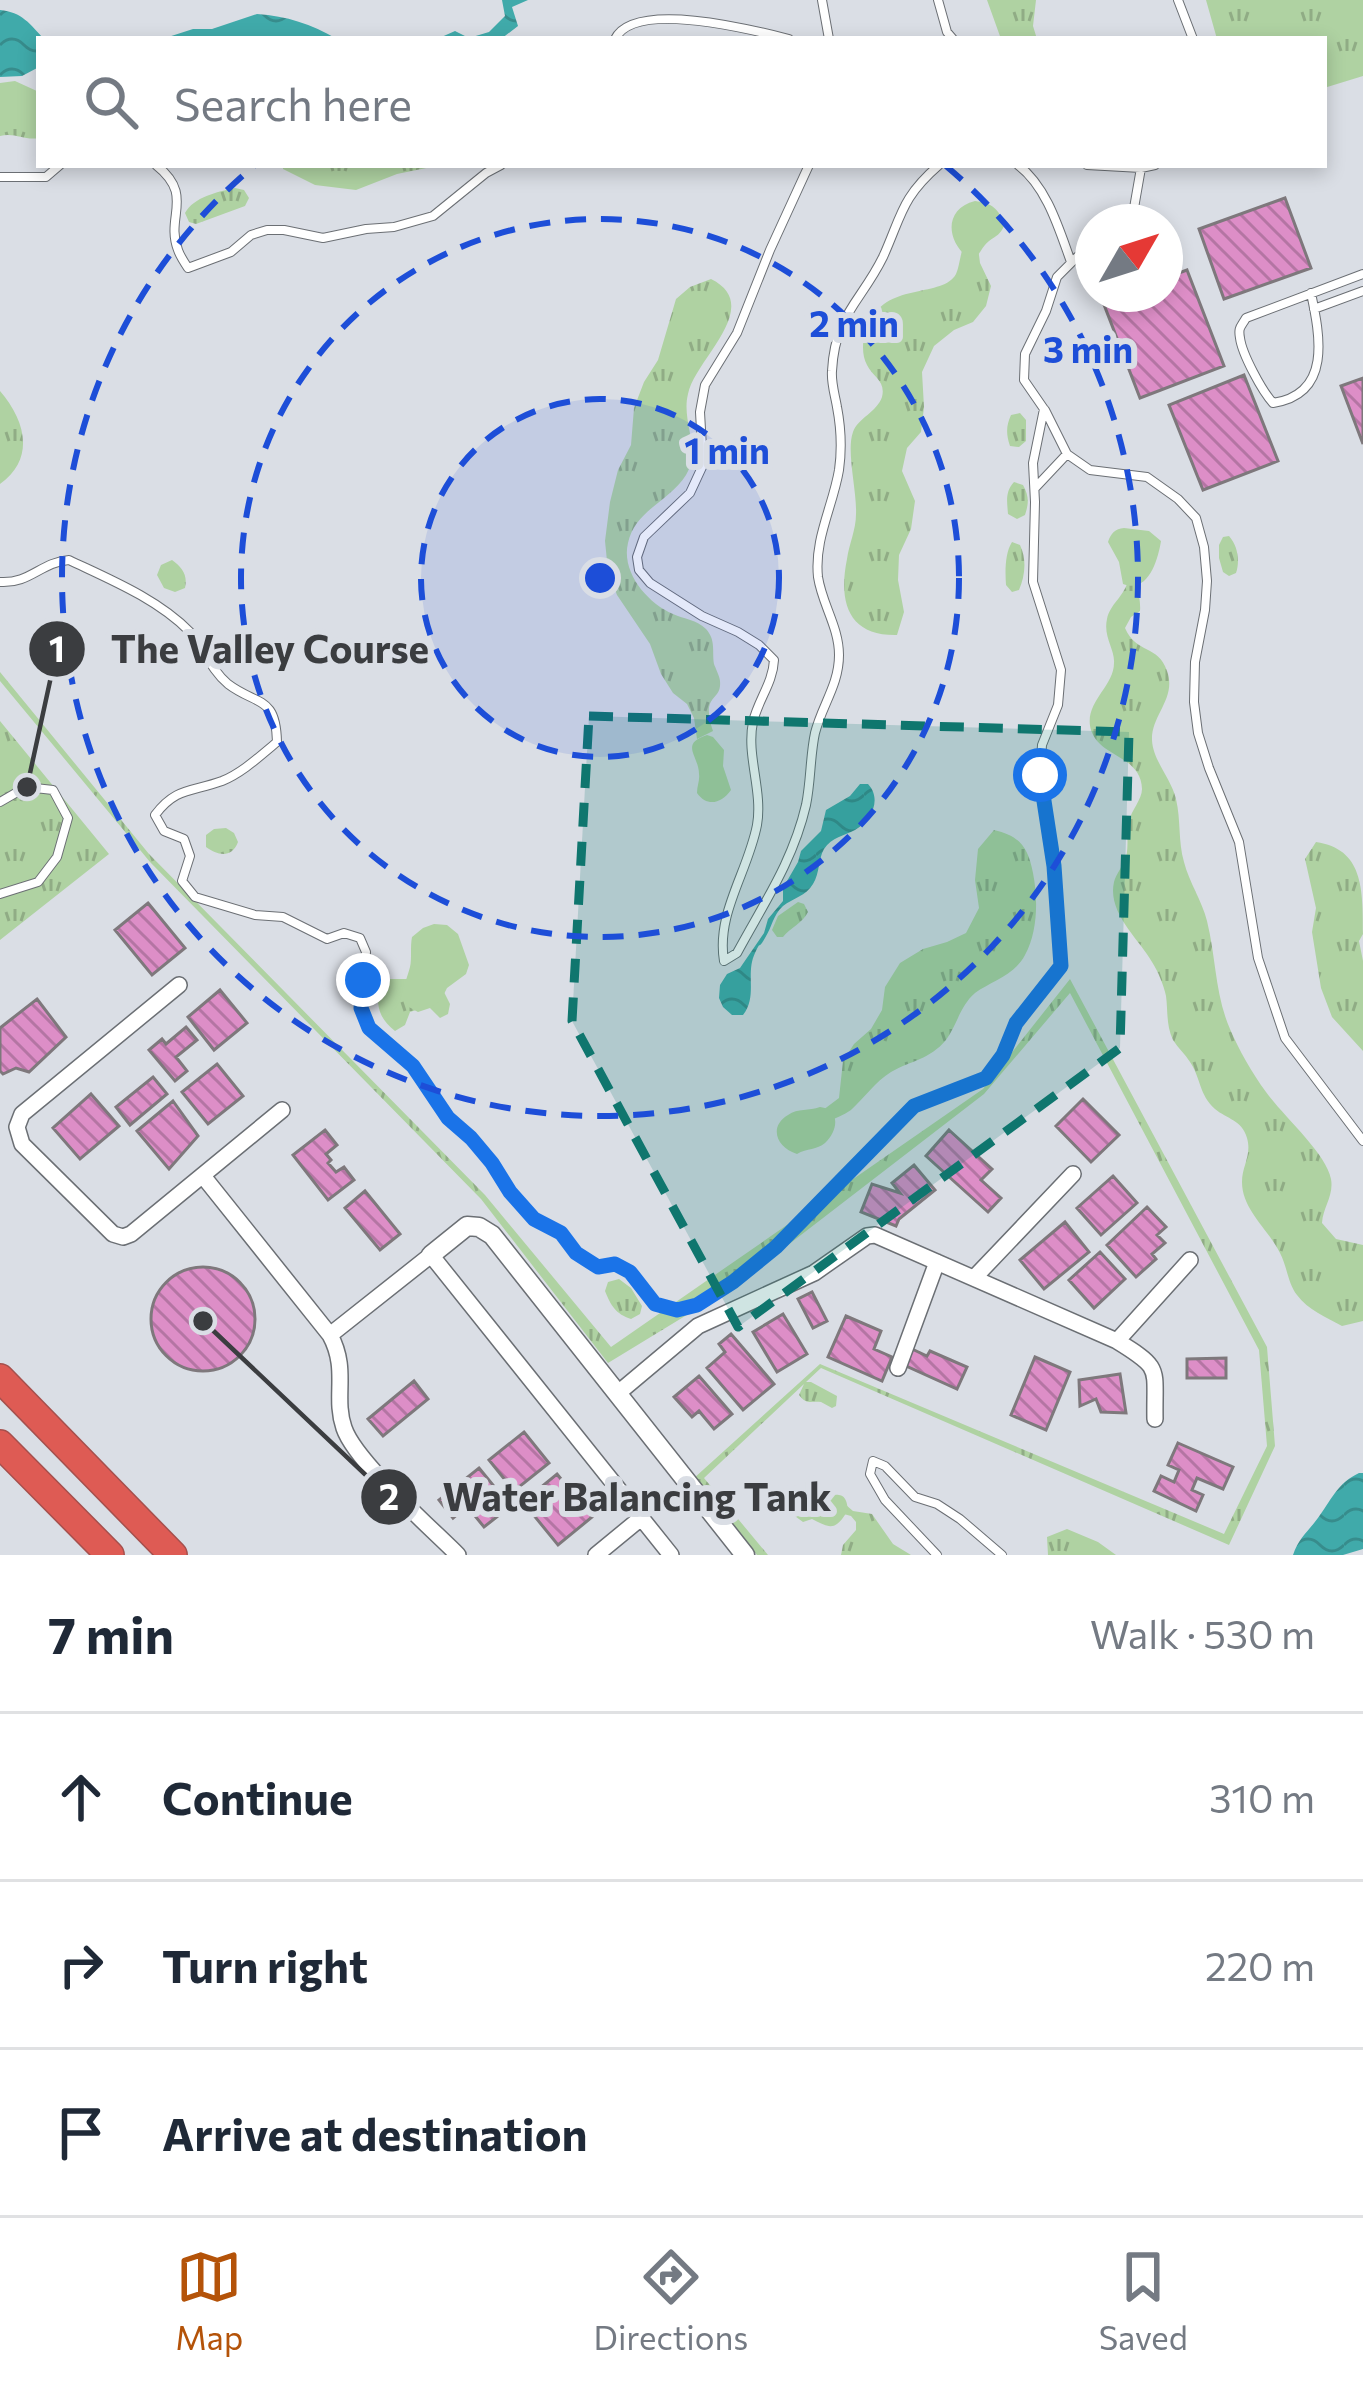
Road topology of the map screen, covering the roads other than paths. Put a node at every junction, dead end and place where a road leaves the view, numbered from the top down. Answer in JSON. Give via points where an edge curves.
{"nodes":[{"id":1,"x":821,"y":0,"type":"edge"},
{"id":2,"x":938,"y":0,"type":"edge"},
{"id":3,"x":1178,"y":0,"type":"edge"},
{"id":4,"x":616,"y":36,"type":"edge"},
{"id":5,"x":777,"y":36,"type":"edge"},
{"id":6,"x":828,"y":36,"type":"edge"},
{"id":7,"x":950,"y":36,"type":"edge"},
{"id":8,"x":1192,"y":36,"type":"edge"},
{"id":9,"x":57,"y":168,"type":"edge"},
{"id":10,"x":161,"y":168,"type":"edge"},
{"id":11,"x":495,"y":168,"type":"edge"},
{"id":12,"x":808,"y":168,"type":"edge"},
{"id":13,"x":935,"y":168,"type":"edge"},
{"id":14,"x":1022,"y":168,"type":"edge"},
{"id":15,"x":1142,"y":168,"type":"edge"},
{"id":16,"x":0,"y":177,"type":"edge"},
{"id":17,"x":1134,"y":204,"type":"edge"},
{"id":18,"x":1075,"y":259,"type":"edge"},
{"id":19,"x":1071,"y":263,"type":"junction"},
{"id":20,"x":1363,"y":274,"type":"edge"},
{"id":21,"x":1363,"y":291,"type":"edge"},
{"id":22,"x":1311,"y":293,"type":"junction"},
{"id":23,"x":1314,"y":309,"type":"junction"},
{"id":24,"x":1044,"y":409,"type":"junction"},
{"id":25,"x":1067,"y":454,"type":"junction"},
{"id":26,"x":1035,"y":488,"type":"junction"},
{"id":27,"x":0,"y":582,"type":"edge"},
{"id":28,"x":0,"y":802,"type":"edge"},
{"id":29,"x":0,"y":894,"type":"edge"},
{"id":30,"x":179,"y":985,"type":"dead end"},
{"id":31,"x":281,"y":1110,"type":"dead end"},
{"id":32,"x":1363,"y":1141,"type":"edge"},
{"id":33,"x":1072,"y":1174,"type":"dead end"},
{"id":34,"x":203,"y":1176,"type":"junction"},
{"id":35,"x":431,"y":1255,"type":"junction"},
{"id":36,"x":1190,"y":1260,"type":"dead end"},
{"id":37,"x":937,"y":1262,"type":"junction"},
{"id":38,"x":974,"y":1278,"type":"junction"},
{"id":39,"x":330,"y":1335,"type":"junction"},
{"id":40,"x":1117,"y":1341,"type":"junction"},
{"id":41,"x":898,"y":1368,"type":"dead end"},
{"id":42,"x":0,"y":1378,"type":"edge"},
{"id":43,"x":616,"y":1394,"type":"junction"},
{"id":44,"x":1156,"y":1418,"type":"dead end"},
{"id":45,"x":0,"y":1444,"type":"edge"},
{"id":46,"x":641,"y":1518,"type":"junction"},
{"id":47,"x":110,"y":1555,"type":"edge"},
{"id":48,"x":173,"y":1555,"type":"edge"},
{"id":49,"x":458,"y":1555,"type":"edge"},
{"id":50,"x":596,"y":1555,"type":"edge"},
{"id":51,"x":671,"y":1555,"type":"edge"},
{"id":52,"x":745,"y":1555,"type":"edge"},
{"id":53,"x":938,"y":1555,"type":"edge"},
{"id":54,"x":1002,"y":1555,"type":"edge"}],
"edges":[{"from":1,"to":6,"type":"lane"},
{"from":2,"to":7,"type":"lane"},
{"from":3,"to":8,"type":"lane"},
{"from":4,"to":5,"type":"lane","via":[[642,15],[676,11]]},
{"from":9,"to":16,"type":"lane","via":[[46,177]]},
{"from":10,"to":11,"type":"lane","via":[[179,198],[176,247],[188,268],[267,230],[323,238],[433,216]]},
{"from":12,"to":13,"type":"lane","via":[[737,333],[705,386],[703,465],[637,557],[650,583],[774,660],[753,721],[758,821],[720,940],[724,961],[737,953],[789,862],[814,737],[836,684],[839,653],[818,580],[841,442],[831,377],[835,341],[908,198]]},
{"from":14,"to":19,"type":"lane"},
{"from":15,"to":17,"type":"lane"},
{"from":18,"to":19,"type":"lane"},
{"from":19,"to":24,"type":"lane","via":[[1057,277],[1024,354],[1024,380]]},
{"from":20,"to":22,"type":"lane"},
{"from":21,"to":23,"type":"lane"},
{"from":22,"to":23,"type":"lane"},
{"from":22,"to":23,"type":"lane","via":[[1246,318],[1240,328],[1273,403],[1300,393],[1320,363]]},
{"from":24,"to":25,"type":"lane"},
{"from":24,"to":26,"type":"lane"},
{"from":25,"to":26,"type":"lane"},
{"from":25,"to":32,"type":"lane","via":[[1090,470],[1147,477],[1196,518],[1208,581],[1196,662],[1198,733],[1239,842],[1258,958],[1285,1038]]},
{"from":26,"to":27,"type":"lane","via":[[1034,582],[1061,670],[1040,775],[1061,966],[986,1078],[914,1106],[776,1247],[715,1294],[677,1310],[655,1304],[630,1272],[598,1267],[534,1219],[413,1066],[369,1028],[360,938],[327,939],[284,917],[227,909],[196,897],[182,881],[190,856],[184,839],[164,831],[155,815],[166,800],[223,781],[277,742],[277,720],[260,699],[230,686],[166,612],[69,560]]},
{"from":28,"to":29,"type":"lane","via":[[26,787],[53,790],[68,818],[57,857],[38,882]]},
{"from":30,"to":34,"type":"street","via":[[22,1114],[17,1127],[22,1144],[123,1237]]},
{"from":31,"to":34,"type":"street"},
{"from":33,"to":38,"type":"street"},
{"from":34,"to":39,"type":"street"},
{"from":35,"to":39,"type":"street"},
{"from":35,"to":43,"type":"street","via":[[467,1226],[493,1234]]},
{"from":35,"to":46,"type":"street"},
{"from":36,"to":40,"type":"street"},
{"from":37,"to":38,"type":"street"},
{"from":37,"to":41,"type":"street"},
{"from":37,"to":43,"type":"street","via":[[867,1236],[814,1273],[698,1326]]},
{"from":38,"to":40,"type":"street"},
{"from":39,"to":49,"type":"street","via":[[341,1363],[342,1425],[356,1451]]},
{"from":40,"to":44,"type":"street","via":[[1150,1361]]},
{"from":42,"to":48,"type":"highway"},
{"from":43,"to":52,"type":"street"},
{"from":45,"to":47,"type":"highway"},
{"from":46,"to":50,"type":"street"},
{"from":46,"to":51,"type":"street"},
{"from":53,"to":54,"type":"lane","via":[[885,1500],[870,1474],[874,1461]]}]}
